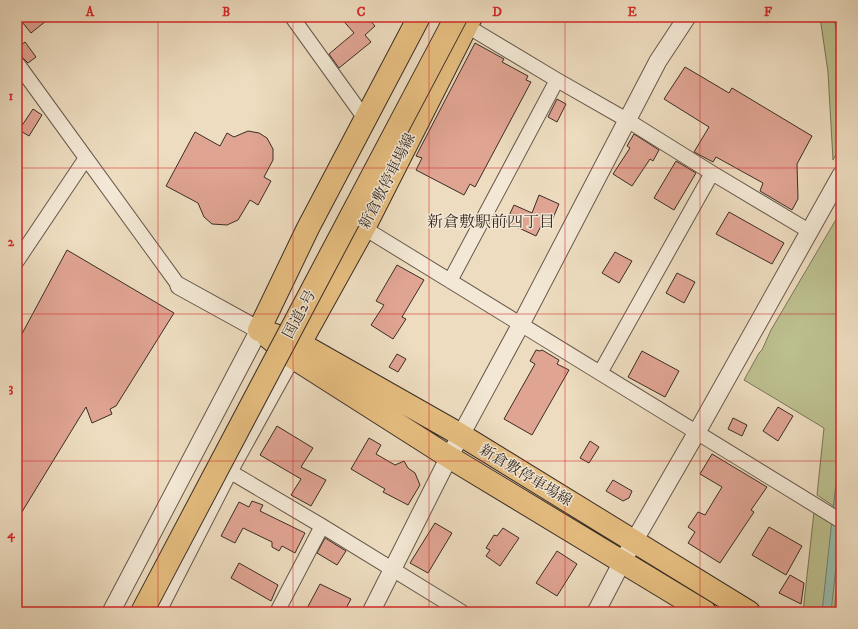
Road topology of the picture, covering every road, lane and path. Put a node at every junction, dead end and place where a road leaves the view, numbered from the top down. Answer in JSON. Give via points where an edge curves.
{"nodes":[{"id":1,"x":292,"y":17,"type":"edge"},
{"id":2,"x":419,"y":17,"type":"edge"},
{"id":3,"x":687,"y":17,"type":"edge"},
{"id":4,"x":465,"y":20,"type":"edge"},
{"id":5,"x":17,"y":63,"type":"edge"},
{"id":6,"x":557,"y":80,"type":"junction"},
{"id":7,"x":366,"y":120,"type":"junction"},
{"id":8,"x":627,"y":120,"type":"junction"},
{"id":9,"x":86,"y":158,"type":"junction"},
{"id":10,"x":712,"y":173,"type":"junction"},
{"id":11,"x":841,"y":175,"type":"edge"},
{"id":12,"x":364,"y":228,"type":"junction"},
{"id":13,"x":809,"y":231,"type":"junction"},
{"id":14,"x":17,"y":261,"type":"edge"},
{"id":15,"x":450,"y":281,"type":"junction"},
{"id":16,"x":179,"y":286,"type":"joint"},
{"id":17,"x":521,"y":324,"type":"junction"},
{"id":18,"x":259,"y":330,"type":"junction"},
{"id":19,"x":296,"y":350,"type":"junction"},
{"id":20,"x":600,"y":373,"type":"junction"},
{"id":21,"x":697,"y":432,"type":"junction"},
{"id":22,"x":461,"y":435,"type":"junction"},
{"id":23,"x":449,"y":457,"type":"junction"},
{"id":24,"x":229,"y":471,"type":"junction"},
{"id":25,"x":841,"y":521,"type":"edge"},
{"id":26,"x":322,"y":526,"type":"junction"},
{"id":27,"x":634,"y":541,"type":"junction"},
{"id":28,"x":622,"y":562,"type":"junction"},
{"id":29,"x":393,"y":570,"type":"junction"},
{"id":30,"x":111,"y":612,"type":"edge"},
{"id":31,"x":142,"y":612,"type":"edge"},
{"id":32,"x":157,"y":612,"type":"edge"},
{"id":33,"x":277,"y":612,"type":"edge"},
{"id":34,"x":371,"y":612,"type":"edge"},
{"id":35,"x":462,"y":612,"type":"edge"},
{"id":36,"x":596,"y":612,"type":"edge"},
{"id":37,"x":705,"y":612,"type":"edge"},
{"id":38,"x":748,"y":612,"type":"edge"}],
"edges":[{"from":1,"to":7,"type":"street"},
{"from":2,"to":7,"type":"main road"},
{"from":3,"to":8,"type":"street","via":[[658,61]]},
{"from":4,"to":6,"type":"street"},
{"from":4,"to":12,"type":"main road","name":"新倉敷停車場線"},
{"from":4,"to":31,"type":"main road","name":"国道2号","bridge":true},
{"from":5,"to":9,"type":"street"},
{"from":6,"to":8,"type":"street"},
{"from":6,"to":15,"type":"street"},
{"from":7,"to":18,"type":"main road","via":[[308,228]]},
{"from":8,"to":10,"type":"street"},
{"from":8,"to":17,"type":"street"},
{"from":9,"to":14,"type":"street"},
{"from":9,"to":16,"type":"street"},
{"from":10,"to":13,"type":"street"},
{"from":10,"to":20,"type":"street"},
{"from":11,"to":13,"type":"street"},
{"from":12,"to":15,"type":"street"},
{"from":12,"to":19,"type":"main road","name":"新倉敷停車場線"},
{"from":13,"to":21,"type":"street"},
{"from":15,"to":17,"type":"street"},
{"from":16,"to":18,"type":"street"},
{"from":17,"to":20,"type":"street"},
{"from":17,"to":22,"type":"street"},
{"from":18,"to":19,"type":"main road","name":"新倉敷停車場線"},
{"from":18,"to":30,"type":"street"},
{"from":19,"to":22,"type":"main road","name":"新倉敷停車場線"},
{"from":19,"to":23,"type":"main road","name":"新倉敷停車場線"},
{"from":19,"to":24,"type":"street"},
{"from":20,"to":21,"type":"street"},
{"from":21,"to":25,"type":"street"},
{"from":21,"to":27,"type":"street"},
{"from":22,"to":23,"type":"street"},
{"from":22,"to":27,"type":"main road","name":"新倉敷停車場線"},
{"from":23,"to":28,"type":"main road","name":"新倉敷停車場線"},
{"from":23,"to":29,"type":"street"},
{"from":24,"to":26,"type":"street"},
{"from":24,"to":32,"type":"street"},
{"from":26,"to":29,"type":"street"},
{"from":26,"to":33,"type":"street"},
{"from":27,"to":28,"type":"street"},
{"from":27,"to":38,"type":"main road","name":"新倉敷停車場線"},
{"from":28,"to":36,"type":"street"},
{"from":28,"to":37,"type":"main road","name":"新倉敷停車場線"},
{"from":29,"to":34,"type":"street"},
{"from":29,"to":35,"type":"street"}]}
